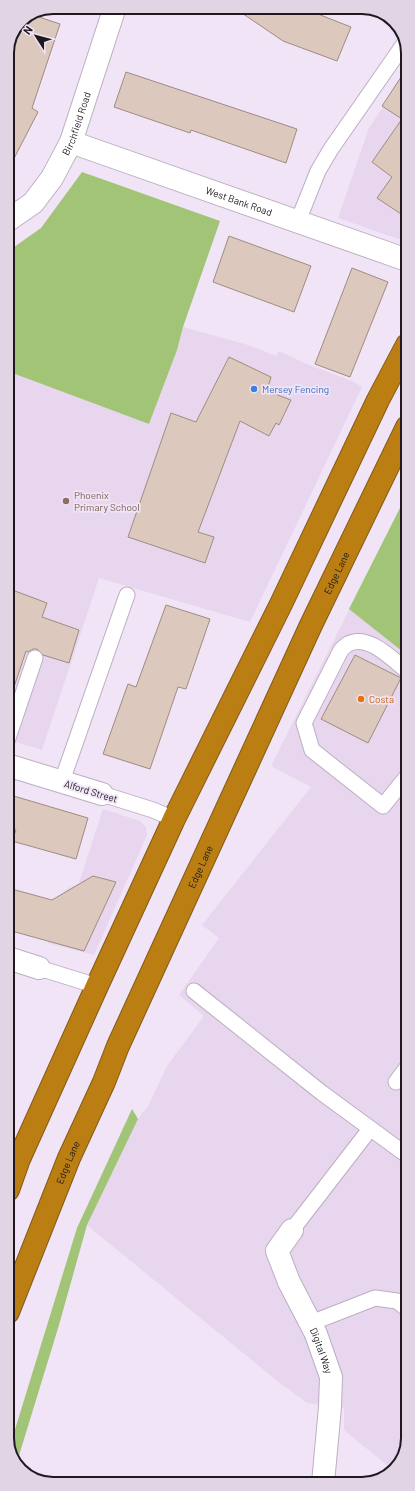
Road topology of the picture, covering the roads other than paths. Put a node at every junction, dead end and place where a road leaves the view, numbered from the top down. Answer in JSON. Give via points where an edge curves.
{"nodes":[{"id":1,"x":113,"y":14,"type":"edge"},
{"id":2,"x":400,"y":49,"type":"edge"},
{"id":3,"x":71,"y":142,"type":"junction"},
{"id":4,"x":14,"y":217,"type":"edge"},
{"id":5,"x":298,"y":221,"type":"junction"},
{"id":6,"x":401,"y":258,"type":"edge"},
{"id":7,"x":401,"y":356,"type":"edge"},
{"id":8,"x":401,"y":439,"type":"edge"},
{"id":9,"x":127,"y":595,"type":"dead end"},
{"id":10,"x":35,"y":658,"type":"dead end"},
{"id":11,"x":401,"y":666,"type":"edge"},
{"id":12,"x":14,"y":723,"type":"edge"},
{"id":13,"x":14,"y":767,"type":"edge"},
{"id":14,"x":401,"y":783,"type":"edge"},
{"id":15,"x":71,"y":784,"type":"junction"},
{"id":16,"x":102,"y":794,"type":"joint"},
{"id":17,"x":174,"y":819,"type":"junction"},
{"id":18,"x":14,"y":960,"type":"edge"},
{"id":19,"x":39,"y":968,"type":"joint"},
{"id":20,"x":97,"y":986,"type":"junction"},
{"id":21,"x":194,"y":991,"type":"dead end"},
{"id":22,"x":401,"y":1075,"type":"edge"},
{"id":23,"x":396,"y":1082,"type":"dead end"},
{"id":24,"x":370,"y":1129,"type":"junction"},
{"id":25,"x":401,"y":1151,"type":"edge"},
{"id":26,"x":14,"y":1156,"type":"edge"},
{"id":27,"x":292,"y":1230,"type":"joint"},
{"id":28,"x":14,"y":1297,"type":"edge"},
{"id":29,"x":401,"y":1304,"type":"edge"},
{"id":30,"x":310,"y":1323,"type":"junction"},
{"id":31,"x":324,"y":1477,"type":"edge"}],
"edges":[{"from":1,"to":3,"type":"street","name":"Birchfield Road"},
{"from":2,"to":5,"type":"lane","via":[[331,149],[318,172]]},
{"from":3,"to":4,"type":"street","name":"Birchfield Road","via":[[52,178],[33,203]]},
{"from":3,"to":5,"type":"street","name":"West Bank Road"},
{"from":5,"to":6,"type":"street","name":"West Bank Road"},
{"from":7,"to":17,"type":"highway"},
{"from":8,"to":28,"type":"highway","name":"Edge Lane","via":[[311,625],[118,1046],[69,1158]]},
{"from":9,"to":15,"type":"lane"},
{"from":10,"to":12,"type":"lane"},
{"from":11,"to":14,"type":"lane","via":[[373,645],[362,641],[349,644],[341,650],[304,724],[312,750],[383,806]]},
{"from":13,"to":15,"type":"street","name":"Alford Street"},
{"from":15,"to":16,"type":"street","name":"Alford Street"},
{"from":16,"to":17,"type":"lane","name":"Alford Street"},
{"from":17,"to":20,"type":"highway"},
{"from":18,"to":19,"type":"street"},
{"from":19,"to":20,"type":"lane"},
{"from":20,"to":26,"type":"highway"},
{"from":21,"to":24,"type":"lane"},
{"from":22,"to":23,"type":"lane"},
{"from":24,"to":25,"type":"lane"},
{"from":24,"to":27,"type":"lane"},
{"from":27,"to":30,"type":"street","name":"Digital Way","via":[[278,1251],[289,1282]]},
{"from":29,"to":30,"type":"lane","via":[[397,1301],[375,1298]]},
{"from":30,"to":31,"type":"street","name":"Digital Way","via":[[331,1377]]}]}
